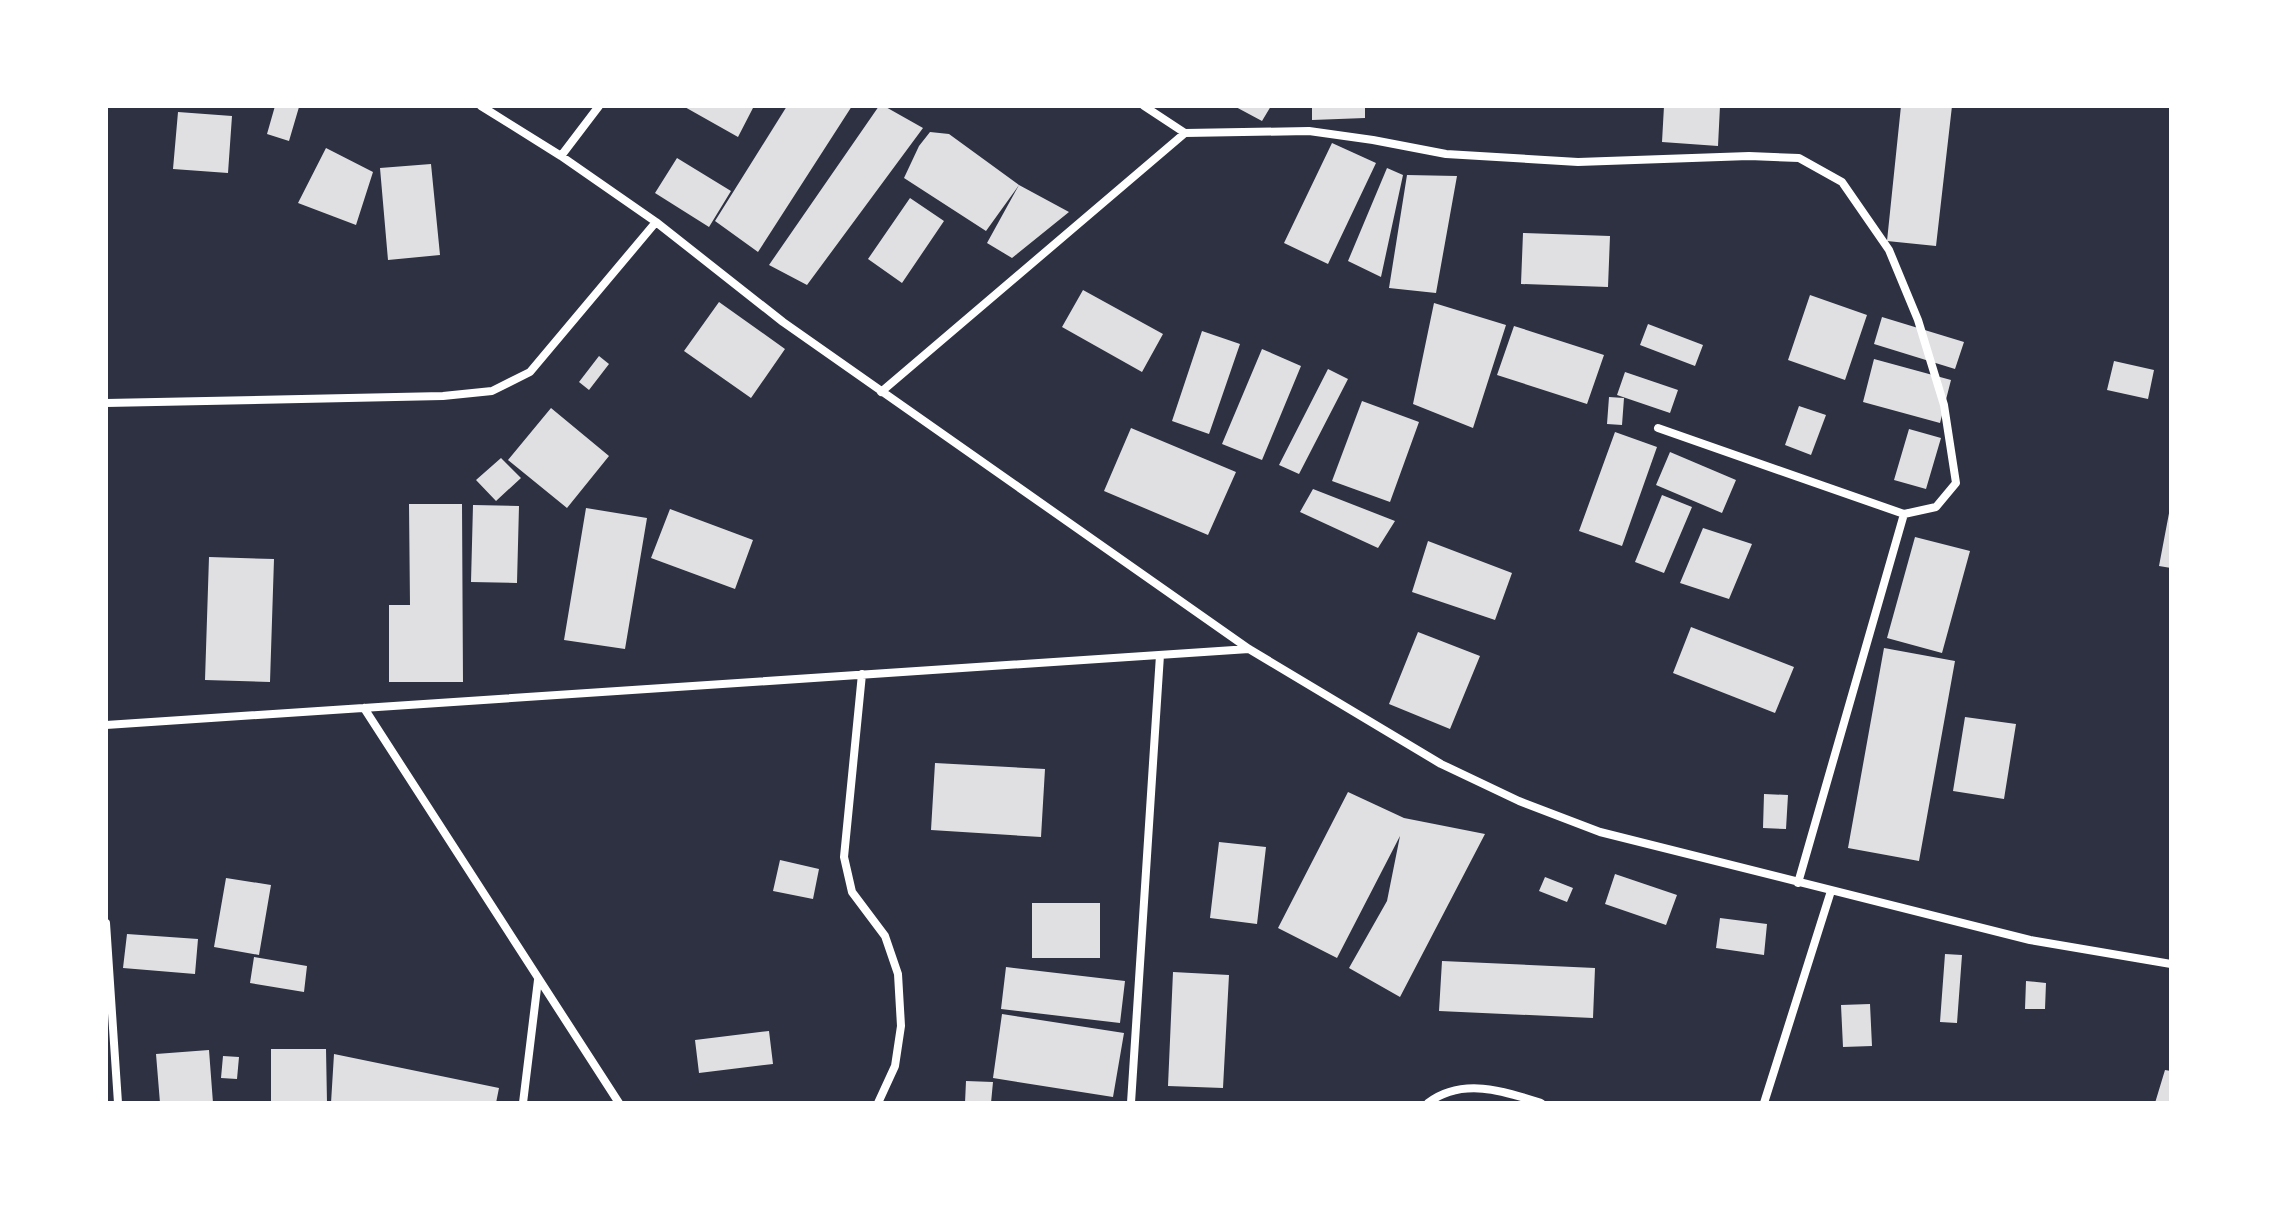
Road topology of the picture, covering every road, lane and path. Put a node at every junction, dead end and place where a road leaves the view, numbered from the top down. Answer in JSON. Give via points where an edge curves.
{"nodes":[{"id":1,"x":481,"y":106,"type":"edge"},
{"id":2,"x":599,"y":106,"type":"edge"},
{"id":3,"x":1144,"y":106,"type":"edge"},
{"id":4,"x":1185,"y":133,"type":"junction"},
{"id":5,"x":561,"y":156,"type":"junction"},
{"id":6,"x":656,"y":222,"type":"junction"},
{"id":7,"x":881,"y":392,"type":"junction"},
{"id":8,"x":106,"y":403,"type":"edge"},
{"id":9,"x":1658,"y":428,"type":"dead end"},
{"id":10,"x":1904,"y":514,"type":"junction"},
{"id":11,"x":1249,"y":649,"type":"junction"},
{"id":12,"x":1160,"y":655,"type":"junction"},
{"id":13,"x":862,"y":674,"type":"junction"},
{"id":14,"x":364,"y":708,"type":"junction"},
{"id":15,"x":106,"y":725,"type":"edge"},
{"id":16,"x":1798,"y":883,"type":"junction"},
{"id":17,"x":1831,"y":891,"type":"junction"},
{"id":18,"x":106,"y":923,"type":"edge"},
{"id":19,"x":2171,"y":964,"type":"edge"},
{"id":20,"x":538,"y":979,"type":"junction"},
{"id":21,"x":118,"y":1103,"type":"edge"},
{"id":22,"x":523,"y":1103,"type":"edge"},
{"id":23,"x":619,"y":1103,"type":"edge"},
{"id":24,"x":878,"y":1103,"type":"edge"},
{"id":25,"x":1131,"y":1103,"type":"edge"},
{"id":26,"x":1428,"y":1103,"type":"edge"},
{"id":27,"x":1541,"y":1103,"type":"edge"},
{"id":28,"x":1764,"y":1103,"type":"edge"}],
"edges":[{"from":1,"to":5,"type":"street"},
{"from":2,"to":5,"type":"street"},
{"from":3,"to":4,"type":"street"},
{"from":4,"to":7,"type":"street"},
{"from":4,"to":10,"type":"street","via":[[1309,131],[1446,154],[1578,162],[1799,158],[1842,182],[1889,250],[1944,405],[1956,483],[1936,507]]},
{"from":5,"to":6,"type":"street"},
{"from":6,"to":7,"type":"street"},
{"from":6,"to":8,"type":"street","via":[[530,372],[492,391]]},
{"from":7,"to":11,"type":"street"},
{"from":9,"to":10,"type":"street"},
{"from":10,"to":16,"type":"street"},
{"from":11,"to":12,"type":"street"},
{"from":11,"to":16,"type":"street","via":[[1441,764],[1519,801],[1600,832]]},
{"from":12,"to":13,"type":"street"},
{"from":12,"to":25,"type":"street"},
{"from":13,"to":14,"type":"street"},
{"from":13,"to":24,"type":"street","via":[[844,857],[852,892],[885,936],[898,974],[901,1026],[895,1066]]},
{"from":14,"to":15,"type":"street"},
{"from":14,"to":20,"type":"street"},
{"from":16,"to":17,"type":"street"},
{"from":17,"to":19,"type":"street","via":[[2030,940]]},
{"from":17,"to":28,"type":"street"},
{"from":18,"to":21,"type":"street"},
{"from":20,"to":22,"type":"street"},
{"from":20,"to":23,"type":"street"},
{"from":26,"to":27,"type":"street","via":[[1460,1088],[1500,1090]]}]}
